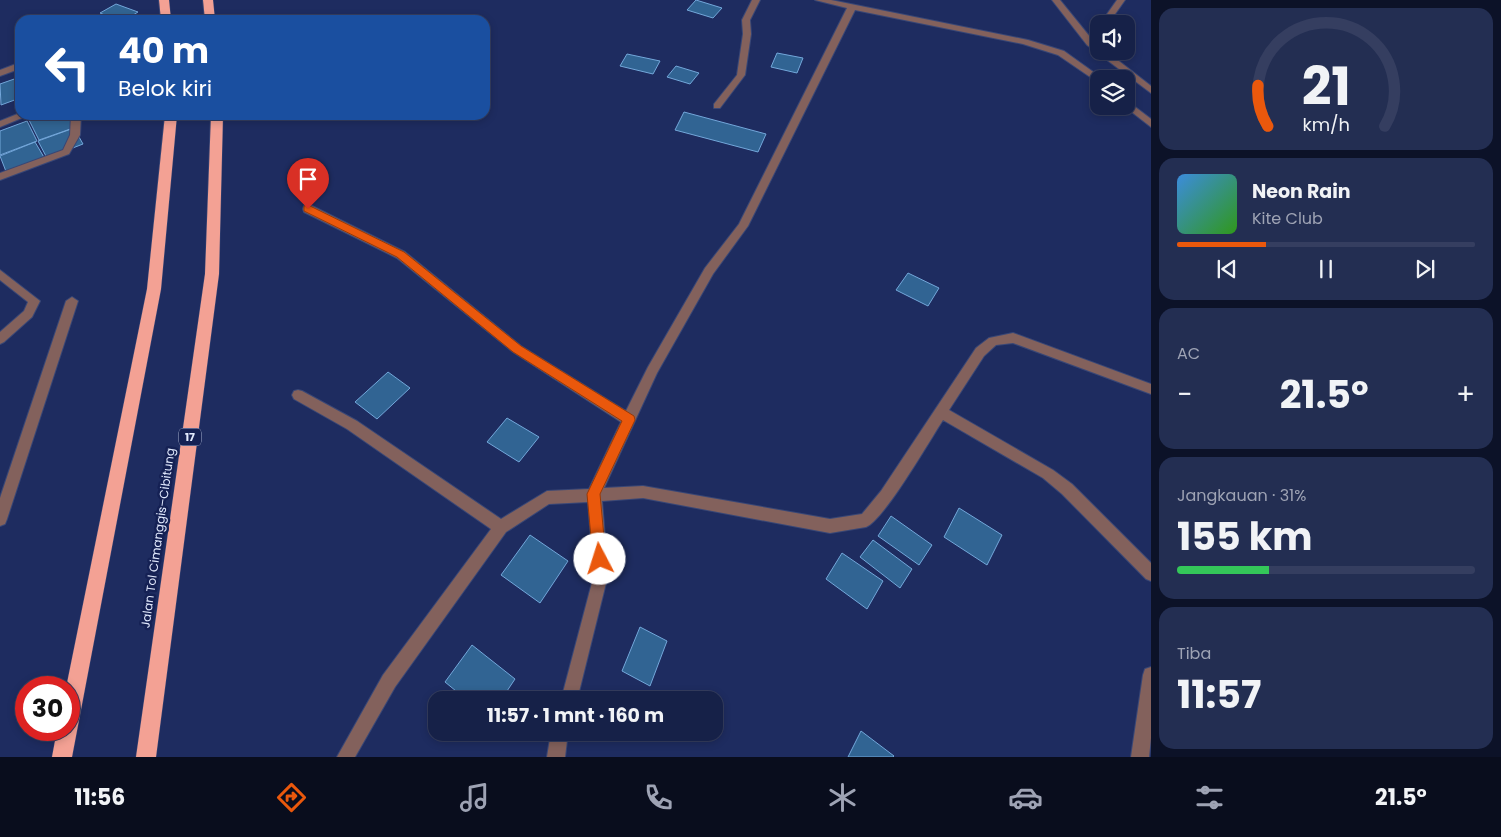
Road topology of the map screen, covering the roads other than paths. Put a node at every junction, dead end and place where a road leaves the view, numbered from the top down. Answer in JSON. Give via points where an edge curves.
{"nodes":[{"id":1,"x":164,"y":0,"type":"edge"},
{"id":2,"x":208,"y":0,"type":"edge"},
{"id":3,"x":756,"y":0,"type":"edge"},
{"id":4,"x":819,"y":0,"type":"edge"},
{"id":5,"x":1056,"y":0,"type":"edge"},
{"id":6,"x":1121,"y":0,"type":"edge"},
{"id":7,"x":852,"y":7,"type":"junction"},
{"id":8,"x":166,"y":15,"type":"edge"},
{"id":9,"x":210,"y":15,"type":"edge"},
{"id":10,"x":1110,"y":15,"type":"edge"},
{"id":11,"x":1090,"y":43,"type":"edge"},
{"id":12,"x":1111,"y":60,"type":"edge"},
{"id":13,"x":15,"y":67,"type":"edge"},
{"id":14,"x":0,"y":73,"type":"edge"},
{"id":15,"x":1090,"y":73,"type":"edge"},
{"id":16,"x":1151,"y":90,"type":"edge"},
{"id":17,"x":717,"y":106,"type":"dead end"},
{"id":18,"x":1135,"y":111,"type":"edge"},
{"id":19,"x":15,"y":118,"type":"edge"},
{"id":20,"x":76,"y":120,"type":"edge"},
{"id":21,"x":171,"y":120,"type":"edge"},
{"id":22,"x":218,"y":120,"type":"edge"},
{"id":23,"x":0,"y":124,"type":"edge"},
{"id":24,"x":1151,"y":124,"type":"edge"},
{"id":25,"x":0,"y":178,"type":"edge"},
{"id":26,"x":308,"y":209,"type":"dead end"},
{"id":27,"x":0,"y":274,"type":"edge"},
{"id":28,"x":72,"y":301,"type":"dead end"},
{"id":29,"x":0,"y":339,"type":"edge"},
{"id":30,"x":1151,"y":388,"type":"edge"},
{"id":31,"x":298,"y":395,"type":"dead end"},
{"id":32,"x":942,"y":412,"type":"junction"},
{"id":33,"x":629,"y":420,"type":"junction"},
{"id":34,"x":594,"y":494,"type":"junction"},
{"id":35,"x":0,"y":519,"type":"edge"},
{"id":36,"x":502,"y":526,"type":"junction"},
{"id":37,"x":1151,"y":574,"type":"edge"},
{"id":38,"x":78,"y":676,"type":"edge"},
{"id":39,"x":1151,"y":676,"type":"edge"},
{"id":40,"x":571,"y":691,"type":"edge"},
{"id":41,"x":65,"y":741,"type":"edge"},
{"id":42,"x":558,"y":741,"type":"edge"},
{"id":43,"x":62,"y":757,"type":"edge"},
{"id":44,"x":146,"y":757,"type":"edge"},
{"id":45,"x":346,"y":757,"type":"edge"},
{"id":46,"x":556,"y":757,"type":"edge"},
{"id":47,"x":1140,"y":757,"type":"edge"}],
"edges":[{"from":1,"to":8,"type":"highway"},
{"from":2,"to":9,"type":"highway"},
{"from":3,"to":17,"type":"street","via":[[746,20],[741,75]]},
{"from":4,"to":7,"type":"street"},
{"from":5,"to":11,"type":"street"},
{"from":6,"to":10,"type":"street"},
{"from":7,"to":15,"type":"street","via":[[1038,46],[1061,53]]},
{"from":7,"to":33,"type":"street","via":[[742,226],[710,271],[652,371]]},
{"from":12,"to":16,"type":"street"},
{"from":13,"to":14,"type":"street"},
{"from":18,"to":24,"type":"street"},
{"from":19,"to":23,"type":"street"},
{"from":20,"to":25,"type":"street","via":[[74,143],[66,152]]},
{"from":21,"to":38,"type":"highway","via":[[154,289]]},
{"from":22,"to":44,"type":"highway","name":"Jalan Tol Cimanggis–Cibitung","number":"17","via":[[212,274]]},
{"from":26,"to":33,"type":"street","via":[[401,255],[517,349]]},
{"from":27,"to":29,"type":"street","via":[[34,302],[28,314]]},
{"from":28,"to":35,"type":"street"},
{"from":30,"to":32,"type":"street","via":[[1013,338],[993,340],[980,352]]},
{"from":31,"to":36,"type":"street","via":[[352,425]]},
{"from":32,"to":34,"type":"street","via":[[886,496],[866,520],[830,526],[643,492]]},
{"from":32,"to":37,"type":"street","via":[[1048,474]]},
{"from":33,"to":34,"type":"street"},
{"from":34,"to":36,"type":"street","via":[[547,498]]},
{"from":34,"to":40,"type":"street","via":[[601,575]]},
{"from":36,"to":45,"type":"street","via":[[388,680]]},
{"from":39,"to":47,"type":"street"},
{"from":41,"to":43,"type":"highway"},
{"from":42,"to":46,"type":"street"}]}
